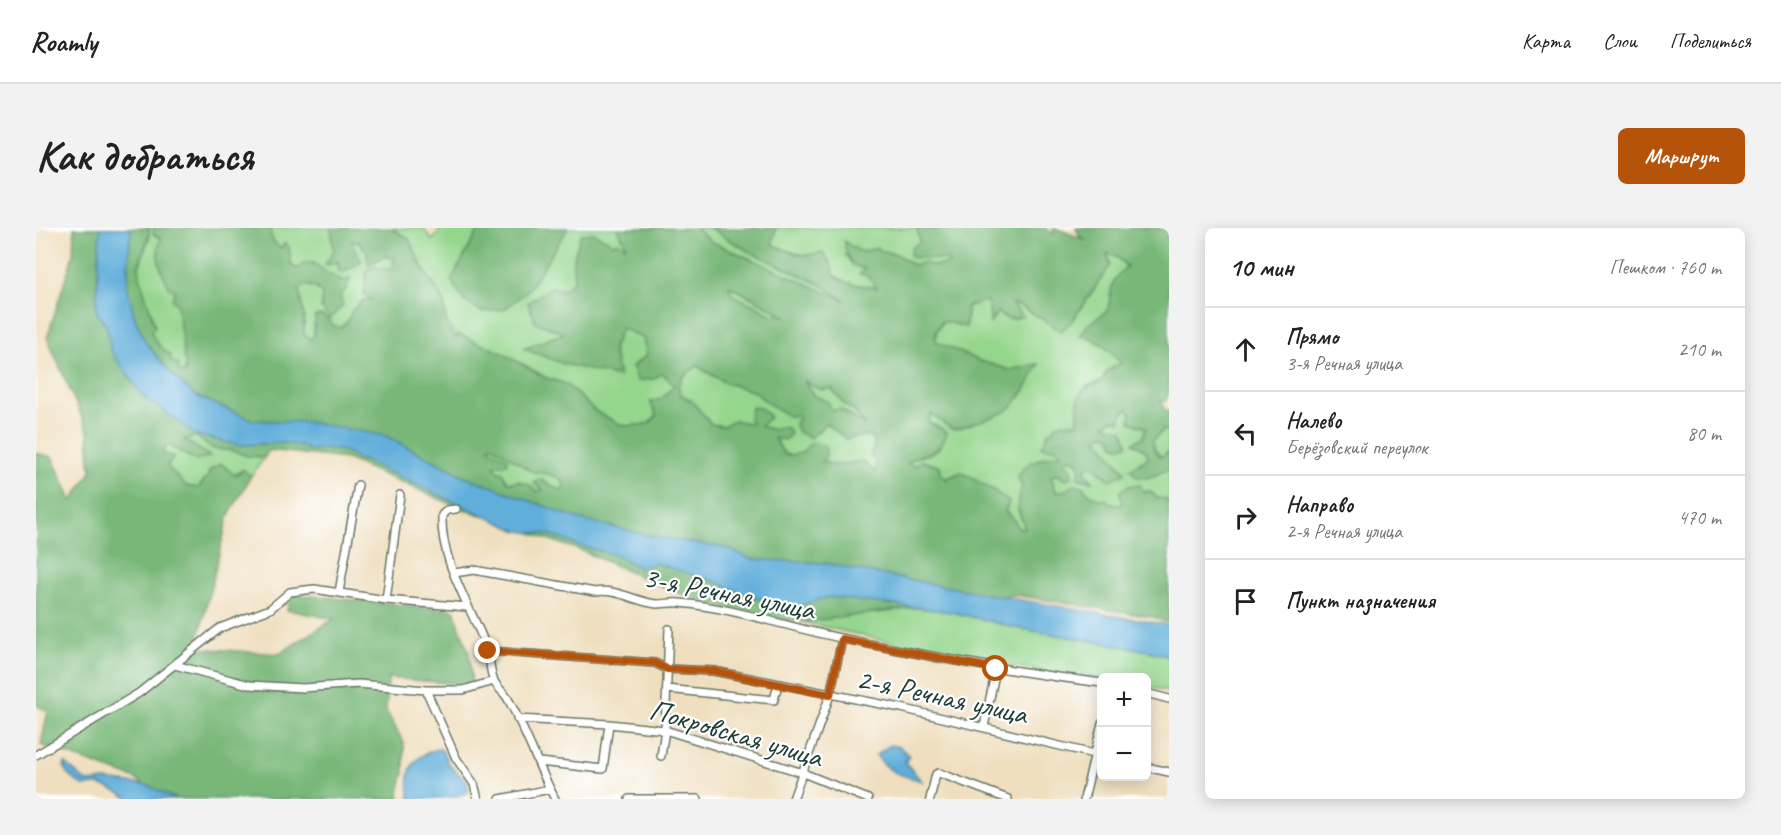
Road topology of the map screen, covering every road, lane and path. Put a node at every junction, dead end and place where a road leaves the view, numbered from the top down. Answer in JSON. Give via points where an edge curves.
{"nodes":[{"id":1,"x":358,"y":485,"type":"dead end"},
{"id":2,"x":400,"y":495,"type":"dead end"},
{"id":3,"x":456,"y":509,"type":"dead end"},
{"id":4,"x":454,"y":573,"type":"junction"},
{"id":5,"x":339,"y":592,"type":"junction"},
{"id":6,"x":386,"y":600,"type":"junction"},
{"id":7,"x":467,"y":607,"type":"junction"},
{"id":8,"x":669,"y":629,"type":"dead end"},
{"id":9,"x":842,"y":639,"type":"junction"},
{"id":10,"x":488,"y":651,"type":"junction"},
{"id":11,"x":175,"y":665,"type":"junction"},
{"id":12,"x":667,"y":669,"type":"junction"},
{"id":13,"x":996,"y":669,"type":"junction"},
{"id":14,"x":494,"y":681,"type":"junction"},
{"id":15,"x":1097,"y":682,"type":"edge"},
{"id":16,"x":778,"y":684,"type":"junction"},
{"id":17,"x":667,"y":689,"type":"junction"},
{"id":18,"x":426,"y":690,"type":"junction"},
{"id":19,"x":1151,"y":694,"type":"edge"},
{"id":20,"x":830,"y":695,"type":"junction"},
{"id":21,"x":1169,"y":699,"type":"edge"},
{"id":22,"x":517,"y":719,"type":"junction"},
{"id":23,"x":609,"y":724,"type":"junction"},
{"id":24,"x":984,"y":727,"type":"junction"},
{"id":25,"x":1100,"y":727,"type":"edge"},
{"id":26,"x":665,"y":730,"type":"junction"},
{"id":27,"x":1093,"y":754,"type":"junction"},
{"id":28,"x":36,"y":755,"type":"edge"},
{"id":29,"x":1097,"y":755,"type":"edge"},
{"id":30,"x":662,"y":756,"type":"dead end"},
{"id":31,"x":539,"y":762,"type":"junction"},
{"id":32,"x":1151,"y":768,"type":"edge"},
{"id":33,"x":1169,"y":772,"type":"edge"},
{"id":34,"x":803,"y":773,"type":"junction"},
{"id":35,"x":550,"y":789,"type":"junction"},
{"id":36,"x":662,"y":798,"type":"edge"},
{"id":37,"x":478,"y":799,"type":"edge"},
{"id":38,"x":501,"y":799,"type":"edge"},
{"id":39,"x":555,"y":799,"type":"edge"},
{"id":40,"x":629,"y":799,"type":"edge"},
{"id":41,"x":698,"y":799,"type":"edge"},
{"id":42,"x":793,"y":799,"type":"edge"},
{"id":43,"x":868,"y":799,"type":"edge"},
{"id":44,"x":930,"y":799,"type":"edge"},
{"id":45,"x":1008,"y":799,"type":"edge"},
{"id":46,"x":1084,"y":799,"type":"edge"}],
"edges":[{"from":1,"to":5,"type":"street"},
{"from":2,"to":6,"type":"street"},
{"from":3,"to":4,"type":"street","via":[[442,515]]},
{"from":4,"to":7,"type":"street"},
{"from":4,"to":9,"type":"street","name":"3-я Речная улица","via":[[474,570],[595,592],[605,590],[641,602],[680,603]]},
{"from":5,"to":6,"type":"street"},
{"from":5,"to":11,"type":"street","via":[[290,592],[270,609],[220,628]]},
{"from":6,"to":7,"type":"street"},
{"from":7,"to":10,"type":"street"},
{"from":8,"to":12,"type":"street"},
{"from":9,"to":13,"type":"street","name":"3-я Речная улица"},
{"from":9,"to":20,"type":"street"},
{"from":10,"to":12,"type":"street","name":"2-я Речная улица","via":[[655,663]]},
{"from":10,"to":14,"type":"street"},
{"from":11,"to":18,"type":"street","via":[[249,685],[303,688],[358,684]]},
{"from":11,"to":28,"type":"street","via":[[139,693]]},
{"from":12,"to":16,"type":"street","name":"2-я Речная улица","via":[[714,671]]},
{"from":12,"to":17,"type":"street"},
{"from":13,"to":15,"type":"street","name":"3-я Речная улица"},
{"from":13,"to":24,"type":"street"},
{"from":14,"to":18,"type":"street","via":[[463,690]]},
{"from":14,"to":22,"type":"street"},
{"from":16,"to":17,"type":"street","via":[[774,700]]},
{"from":16,"to":20,"type":"street","name":"2-я Речная улица"},
{"from":17,"to":26,"type":"street"},
{"from":18,"to":37,"type":"street"},
{"from":19,"to":21,"type":"street"},
{"from":20,"to":24,"type":"street","name":"2-я Речная улица"},
{"from":20,"to":34,"type":"street"},
{"from":22,"to":23,"type":"street","name":"Покровская улица"},
{"from":22,"to":31,"type":"street"},
{"from":23,"to":26,"type":"street","name":"Покровская улица"},
{"from":23,"to":31,"type":"street","via":[[603,769]]},
{"from":24,"to":27,"type":"street","name":"2-я Речная улица"},
{"from":25,"to":27,"type":"street"},
{"from":26,"to":30,"type":"street"},
{"from":26,"to":34,"type":"street","name":"Покровская улица"},
{"from":27,"to":29,"type":"street","name":"2-я Речная улица"},
{"from":27,"to":46,"type":"street"},
{"from":31,"to":35,"type":"street"},
{"from":32,"to":33,"type":"street"},
{"from":34,"to":42,"type":"street"},
{"from":34,"to":43,"type":"street","name":"Покровская улица"},
{"from":35,"to":38,"type":"street"},
{"from":35,"to":39,"type":"street"},
{"from":36,"to":40,"type":"street"},
{"from":36,"to":41,"type":"street"},
{"from":44,"to":45,"type":"street","via":[[939,773]]}]}
